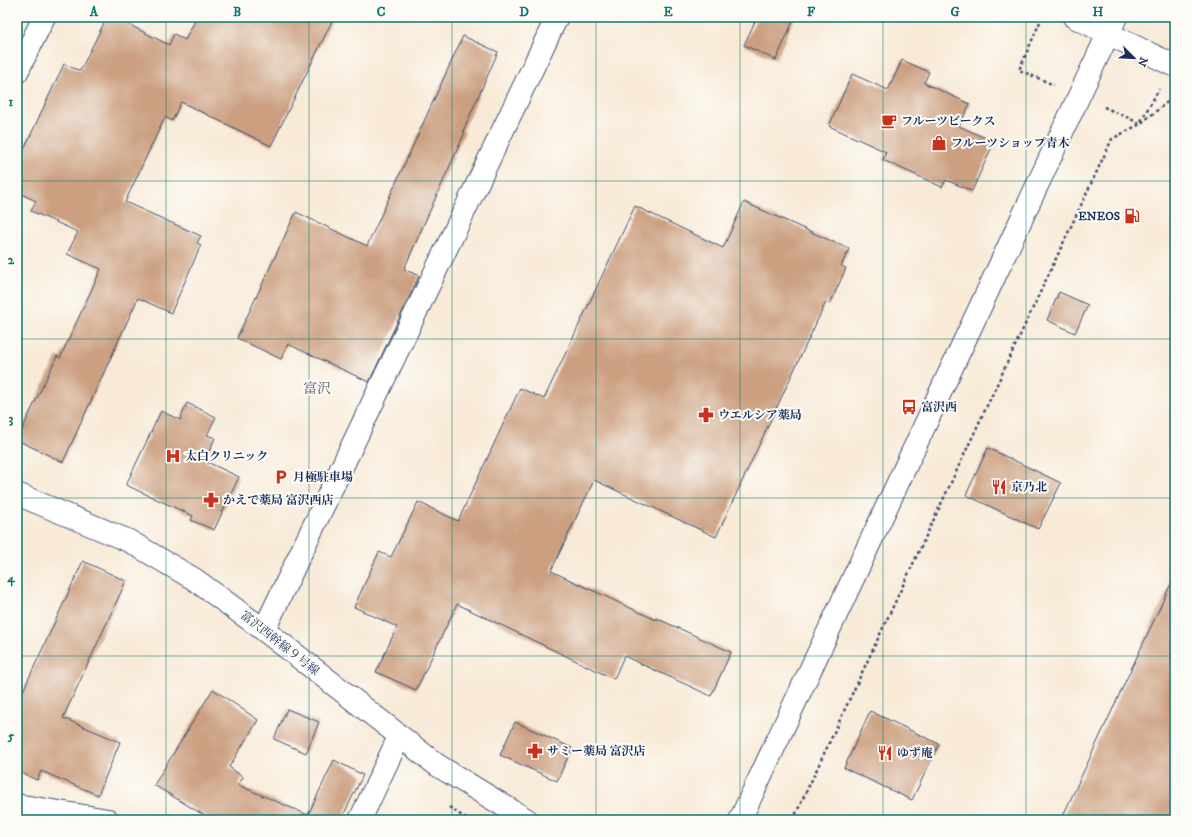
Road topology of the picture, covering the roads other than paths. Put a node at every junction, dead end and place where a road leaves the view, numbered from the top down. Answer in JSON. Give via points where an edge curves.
{"nodes":[{"id":1,"x":44,"y":17,"type":"edge"},
{"id":2,"x":557,"y":17,"type":"edge"},
{"id":3,"x":1074,"y":17,"type":"edge"},
{"id":4,"x":1112,"y":25,"type":"edge"},
{"id":5,"x":1175,"y":66,"type":"edge"},
{"id":6,"x":17,"y":72,"type":"edge"},
{"id":7,"x":17,"y":494,"type":"edge"},
{"id":8,"x":264,"y":630,"type":"junction"},
{"id":9,"x":400,"y":737,"type":"junction"},
{"id":10,"x":19,"y":810,"type":"edge"},
{"id":11,"x":108,"y":820,"type":"edge"},
{"id":12,"x":360,"y":820,"type":"edge"},
{"id":13,"x":527,"y":820,"type":"edge"},
{"id":14,"x":740,"y":820,"type":"edge"}],
"edges":[{"from":1,"to":6,"type":"street"},
{"from":2,"to":8,"type":"street"},
{"from":3,"to":4,"type":"street"},
{"from":4,"to":5,"type":"street"},
{"from":4,"to":14,"type":"street"},
{"from":7,"to":8,"type":"street","name":"富沢西幹線９号線","via":[[129,541],[194,579]]},
{"from":8,"to":9,"type":"street","name":"富沢西幹線９号線"},
{"from":9,"to":12,"type":"street"},
{"from":9,"to":13,"type":"street","name":"富沢西幹線９号線","via":[[437,765]]},
{"from":10,"to":11,"type":"street"}]}
